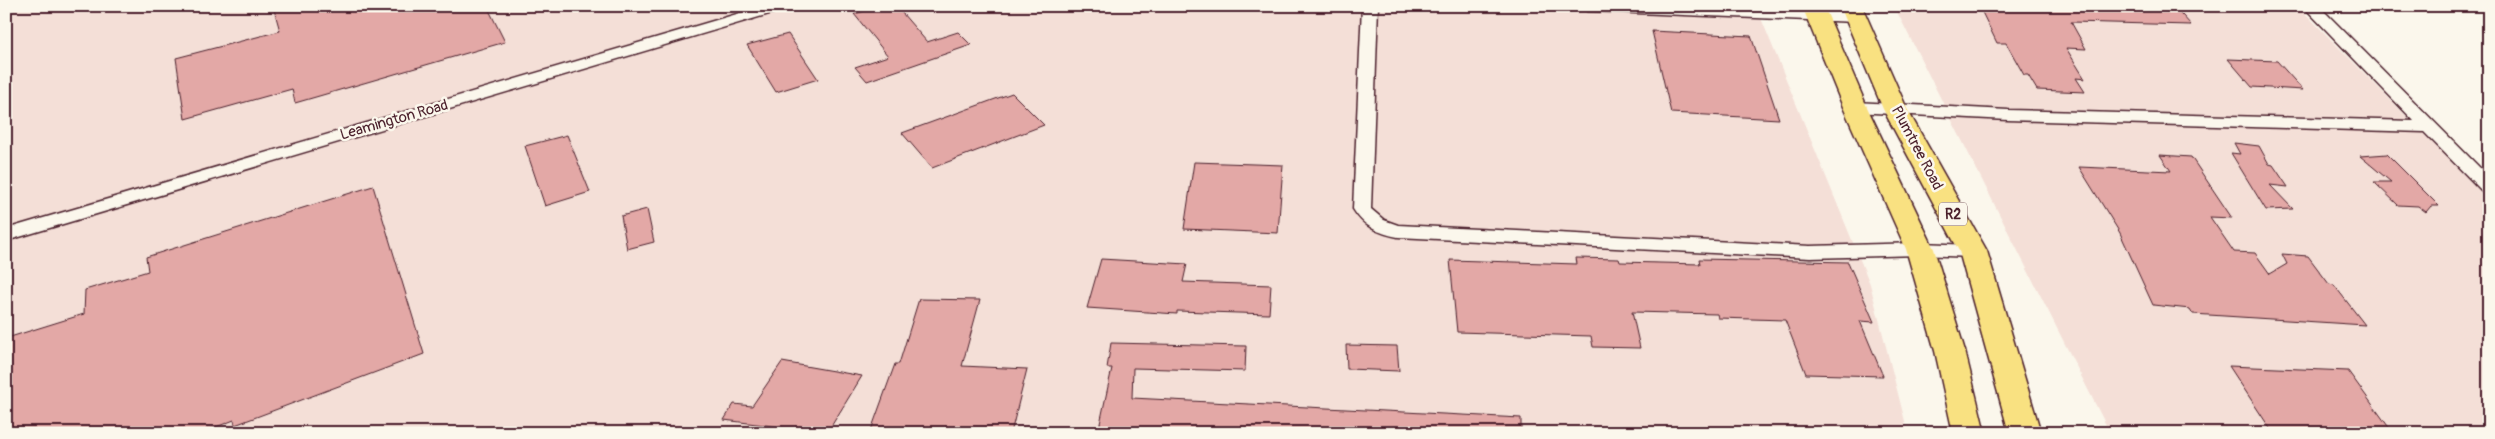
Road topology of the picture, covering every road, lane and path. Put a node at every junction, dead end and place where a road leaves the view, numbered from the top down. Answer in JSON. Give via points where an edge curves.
{"nodes":[{"id":1,"x":781,"y":6,"type":"edge"},
{"id":2,"x":1370,"y":6,"type":"edge"},
{"id":3,"x":1588,"y":6,"type":"edge"},
{"id":4,"x":2310,"y":6,"type":"edge"},
{"id":5,"x":1815,"y":11,"type":"edge"},
{"id":6,"x":1854,"y":12,"type":"edge"},
{"id":7,"x":1855,"y":107,"type":"junction"},
{"id":8,"x":1895,"y":109,"type":"junction"},
{"id":9,"x":2428,"y":127,"type":"junction"},
{"id":10,"x":2489,"y":188,"type":"edge"},
{"id":11,"x":6,"y":235,"type":"edge"},
{"id":12,"x":1920,"y":249,"type":"junction"},
{"id":13,"x":1973,"y":251,"type":"junction"},
{"id":14,"x":1969,"y":433,"type":"edge"},
{"id":15,"x":2025,"y":433,"type":"edge"}],
"edges":[{"from":1,"to":11,"type":"street","name":"Leamington Road"},
{"from":2,"to":12,"type":"street","via":[[1362,209],[1366,216],[1385,228],[1810,252]]},
{"from":3,"to":5,"type":"street"},
{"from":4,"to":9,"type":"street"},
{"from":5,"to":6,"type":"street"},
{"from":5,"to":7,"type":"highway"},
{"from":6,"to":8,"type":"highway","name":"Plumtree Road","number":"R2"},
{"from":7,"to":8,"type":"street"},
{"from":7,"to":12,"type":"highway"},
{"from":8,"to":9,"type":"street"},
{"from":8,"to":13,"type":"highway","name":"Plumtree Road","number":"R2"},
{"from":9,"to":10,"type":"street"},
{"from":12,"to":13,"type":"street"},
{"from":12,"to":14,"type":"highway","via":[[1950,351]]},
{"from":13,"to":15,"type":"highway","name":"Plumtree Road","number":"R2"}]}
